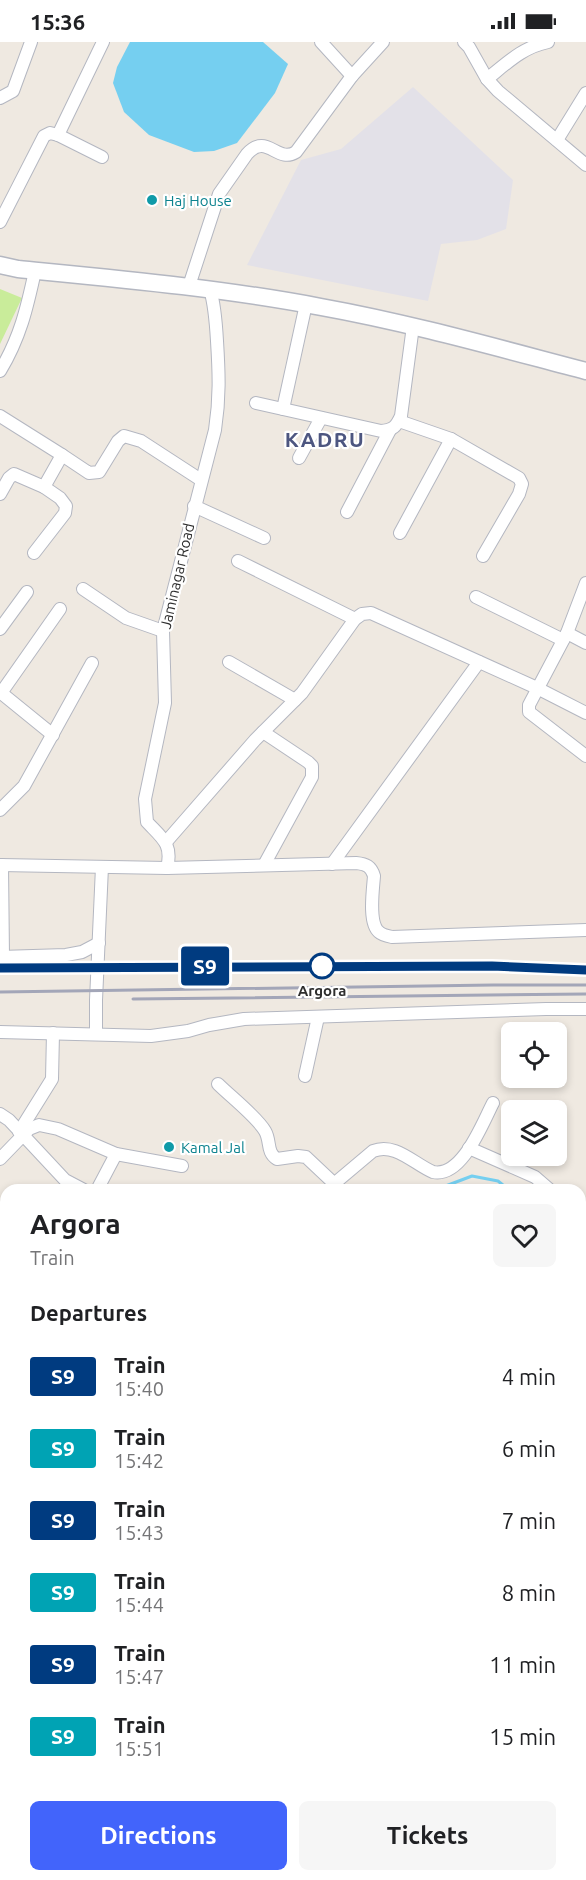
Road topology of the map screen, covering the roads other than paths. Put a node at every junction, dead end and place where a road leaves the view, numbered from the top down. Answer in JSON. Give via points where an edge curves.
{"nodes":[{"id":1,"x":31,"y":42,"type":"edge"},
{"id":2,"x":103,"y":42,"type":"edge"},
{"id":3,"x":321,"y":42,"type":"edge"},
{"id":4,"x":383,"y":42,"type":"edge"},
{"id":5,"x":464,"y":42,"type":"edge"},
{"id":6,"x":548,"y":42,"type":"edge"},
{"id":7,"x":352,"y":76,"type":"junction"},
{"id":8,"x":487,"y":79,"type":"junction"},
{"id":9,"x":586,"y":93,"type":"edge"},
{"id":10,"x":0,"y":98,"type":"edge"},
{"id":11,"x":58,"y":135,"type":"junction"},
{"id":12,"x":557,"y":140,"type":"junction"},
{"id":13,"x":102,"y":157,"type":"dead end"},
{"id":14,"x":586,"y":165,"type":"edge"},
{"id":15,"x":0,"y":222,"type":"edge"},
{"id":16,"x":0,"y":265,"type":"edge"},
{"id":17,"x":35,"y":271,"type":"junction"},
{"id":18,"x":189,"y":286,"type":"junction"},
{"id":19,"x":210,"y":289,"type":"junction"},
{"id":20,"x":306,"y":304,"type":"junction"},
{"id":21,"x":413,"y":326,"type":"junction"},
{"id":22,"x":0,"y":371,"type":"edge"},
{"id":23,"x":586,"y":371,"type":"edge"},
{"id":24,"x":256,"y":403,"type":"dead end"},
{"id":25,"x":283,"y":409,"type":"junction"},
{"id":26,"x":0,"y":416,"type":"edge"},
{"id":27,"x":321,"y":418,"type":"junction"},
{"id":28,"x":399,"y":421,"type":"junction"},
{"id":29,"x":390,"y":430,"type":"junction"},
{"id":30,"x":451,"y":439,"type":"junction"},
{"id":31,"x":62,"y":455,"type":"junction"},
{"id":32,"x":299,"y":458,"type":"dead end"},
{"id":33,"x":201,"y":480,"type":"junction"},
{"id":34,"x":44,"y":487,"type":"junction"},
{"id":35,"x":0,"y":494,"type":"edge"},
{"id":36,"x":194,"y":506,"type":"junction"},
{"id":37,"x":347,"y":512,"type":"dead end"},
{"id":38,"x":400,"y":533,"type":"dead end"},
{"id":39,"x":264,"y":538,"type":"dead end"},
{"id":40,"x":34,"y":553,"type":"dead end"},
{"id":41,"x":483,"y":556,"type":"dead end"},
{"id":42,"x":238,"y":561,"type":"dead end"},
{"id":43,"x":586,"y":586,"type":"edge"},
{"id":44,"x":83,"y":589,"type":"dead end"},
{"id":45,"x":27,"y":592,"type":"dead end"},
{"id":46,"x":476,"y":597,"type":"dead end"},
{"id":47,"x":60,"y":609,"type":"dead end"},
{"id":48,"x":356,"y":619,"type":"junction"},
{"id":49,"x":0,"y":629,"type":"edge"},
{"id":50,"x":163,"y":631,"type":"junction"},
{"id":51,"x":565,"y":636,"type":"junction"},
{"id":52,"x":586,"y":643,"type":"edge"},
{"id":53,"x":229,"y":662,"type":"dead end"},
{"id":54,"x":479,"y":662,"type":"junction"},
{"id":55,"x":92,"y":663,"type":"dead end"},
{"id":56,"x":537,"y":688,"type":"junction"},
{"id":57,"x":0,"y":692,"type":"edge"},
{"id":58,"x":295,"y":700,"type":"junction"},
{"id":59,"x":586,"y":713,"type":"edge"},
{"id":60,"x":263,"y":732,"type":"junction"},
{"id":61,"x":53,"y":735,"type":"junction"},
{"id":62,"x":586,"y":756,"type":"edge"},
{"id":63,"x":0,"y":810,"type":"edge"},
{"id":64,"x":166,"y":842,"type":"junction"},
{"id":65,"x":332,"y":864,"type":"junction"},
{"id":66,"x":1,"y":865,"type":"edge"},
{"id":67,"x":264,"y":866,"type":"junction"},
{"id":68,"x":105,"y":867,"type":"junction"},
{"id":69,"x":167,"y":868,"type":"junction"},
{"id":70,"x":586,"y":930,"type":"edge"},
{"id":71,"x":99,"y":943,"type":"junction"},
{"id":72,"x":2,"y":957,"type":"edge"},
{"id":73,"x":583,"y":1011,"type":"edge"},
{"id":74,"x":318,"y":1017,"type":"junction"},
{"id":75,"x":0,"y":1032,"type":"edge"},
{"id":76,"x":53,"y":1033,"type":"junction"},
{"id":77,"x":96,"y":1034,"type":"junction"},
{"id":78,"x":305,"y":1076,"type":"dead end"},
{"id":79,"x":218,"y":1084,"type":"dead end"},
{"id":80,"x":493,"y":1103,"type":"dead end"},
{"id":81,"x":0,"y":1114,"type":"edge"},
{"id":82,"x":21,"y":1133,"type":"junction"},
{"id":83,"x":469,"y":1148,"type":"junction"},
{"id":84,"x":116,"y":1154,"type":"junction"},
{"id":85,"x":0,"y":1159,"type":"edge"},
{"id":86,"x":182,"y":1166,"type":"dead end"},
{"id":87,"x":73,"y":1184,"type":"edge"},
{"id":88,"x":100,"y":1184,"type":"edge"},
{"id":89,"x":336,"y":1184,"type":"edge"},
{"id":90,"x":340,"y":1184,"type":"edge"},
{"id":91,"x":543,"y":1184,"type":"edge"}],
"edges":[{"from":1,"to":10,"type":"street","via":[[13,91]]},
{"from":2,"to":11,"type":"street"},
{"from":3,"to":7,"type":"street"},
{"from":4,"to":7,"type":"street"},
{"from":5,"to":8,"type":"street"},
{"from":6,"to":8,"type":"street","via":[[520,52]]},
{"from":7,"to":18,"type":"street","via":[[296,152],[284,155],[258,145],[247,154],[219,194]]},
{"from":8,"to":12,"type":"street"},
{"from":9,"to":12,"type":"street"},
{"from":11,"to":13,"type":"street"},
{"from":11,"to":15,"type":"street","via":[[50,133],[40,141]]},
{"from":12,"to":14,"type":"street"},
{"from":16,"to":17,"type":"street"},
{"from":17,"to":18,"type":"street"},
{"from":17,"to":22,"type":"street","via":[[25,317]]},
{"from":18,"to":19,"type":"street"},
{"from":19,"to":20,"type":"street"},
{"from":19,"to":33,"type":"street","name":"Jaminagar Road","via":[[220,386]]},
{"from":20,"to":21,"type":"street"},
{"from":20,"to":25,"type":"street"},
{"from":21,"to":23,"type":"street"},
{"from":21,"to":28,"type":"street"},
{"from":24,"to":25,"type":"street"},
{"from":25,"to":27,"type":"street"},
{"from":26,"to":31,"type":"street"},
{"from":27,"to":29,"type":"street"},
{"from":27,"to":32,"type":"street"},
{"from":28,"to":29,"type":"street"},
{"from":28,"to":30,"type":"street"},
{"from":29,"to":37,"type":"street"},
{"from":30,"to":38,"type":"street"},
{"from":30,"to":41,"type":"street","via":[[511,472],[522,484]]},
{"from":31,"to":33,"type":"street","via":[[94,474],[118,441],[124,436],[132,437]]},
{"from":31,"to":34,"type":"street"},
{"from":33,"to":36,"type":"street","name":"Jaminagar Road"},
{"from":34,"to":35,"type":"street","via":[[14,474]]},
{"from":34,"to":40,"type":"street","via":[[60,498],[66,506],[65,513]]},
{"from":36,"to":39,"type":"street"},
{"from":36,"to":50,"type":"street","name":"Jaminagar Road"},
{"from":42,"to":48,"type":"street"},
{"from":43,"to":51,"type":"street"},
{"from":44,"to":50,"type":"street","via":[[126,618]]},
{"from":45,"to":49,"type":"street"},
{"from":46,"to":51,"type":"street"},
{"from":47,"to":57,"type":"street"},
{"from":48,"to":54,"type":"street","via":[[371,613]]},
{"from":48,"to":58,"type":"street"},
{"from":50,"to":64,"type":"street","name":"Jaminagar Road","via":[[165,703],[145,812],[147,822]]},
{"from":51,"to":52,"type":"street"},
{"from":51,"to":56,"type":"street"},
{"from":53,"to":58,"type":"street"},
{"from":54,"to":56,"type":"street"},
{"from":54,"to":65,"type":"street"},
{"from":55,"to":61,"type":"street"},
{"from":56,"to":59,"type":"street"},
{"from":56,"to":62,"type":"street","via":[[529,712]]},
{"from":57,"to":61,"type":"street"},
{"from":58,"to":60,"type":"street"},
{"from":60,"to":64,"type":"street"},
{"from":60,"to":67,"type":"street","via":[[308,762],[313,771]]},
{"from":61,"to":63,"type":"street","via":[[24,786]]},
{"from":64,"to":69,"type":"street","via":[[170,858]]},
{"from":65,"to":67,"type":"street"},
{"from":65,"to":70,"type":"street","via":[[366,864],[372,869],[372,922],[376,930],[392,937]]},
{"from":66,"to":68,"type":"street"},
{"from":66,"to":72,"type":"street"},
{"from":67,"to":69,"type":"street"},
{"from":68,"to":69,"type":"street"},
{"from":68,"to":71,"type":"street"},
{"from":71,"to":72,"type":"street","via":[[66,955]]},
{"from":71,"to":77,"type":"street"},
{"from":73,"to":74,"type":"street","via":[[534,1009]]},
{"from":74,"to":77,"type":"street","via":[[244,1019],[151,1036]]},
{"from":74,"to":78,"type":"street"},
{"from":75,"to":76,"type":"street"},
{"from":76,"to":77,"type":"street"},
{"from":76,"to":82,"type":"street","via":[[52,1079]]},
{"from":79,"to":89,"type":"street","via":[[264,1130],[272,1156],[277,1160],[306,1157]]},
{"from":80,"to":83,"type":"street"},
{"from":81,"to":82,"type":"street"},
{"from":82,"to":84,"type":"street","via":[[34,1126],[46,1126]]},
{"from":82,"to":85,"type":"street"},
{"from":82,"to":87,"type":"street"},
{"from":83,"to":90,"type":"street","via":[[457,1164],[438,1173],[389,1148],[373,1150]]},
{"from":83,"to":91,"type":"street"},
{"from":84,"to":86,"type":"street"},
{"from":84,"to":88,"type":"street"}]}
